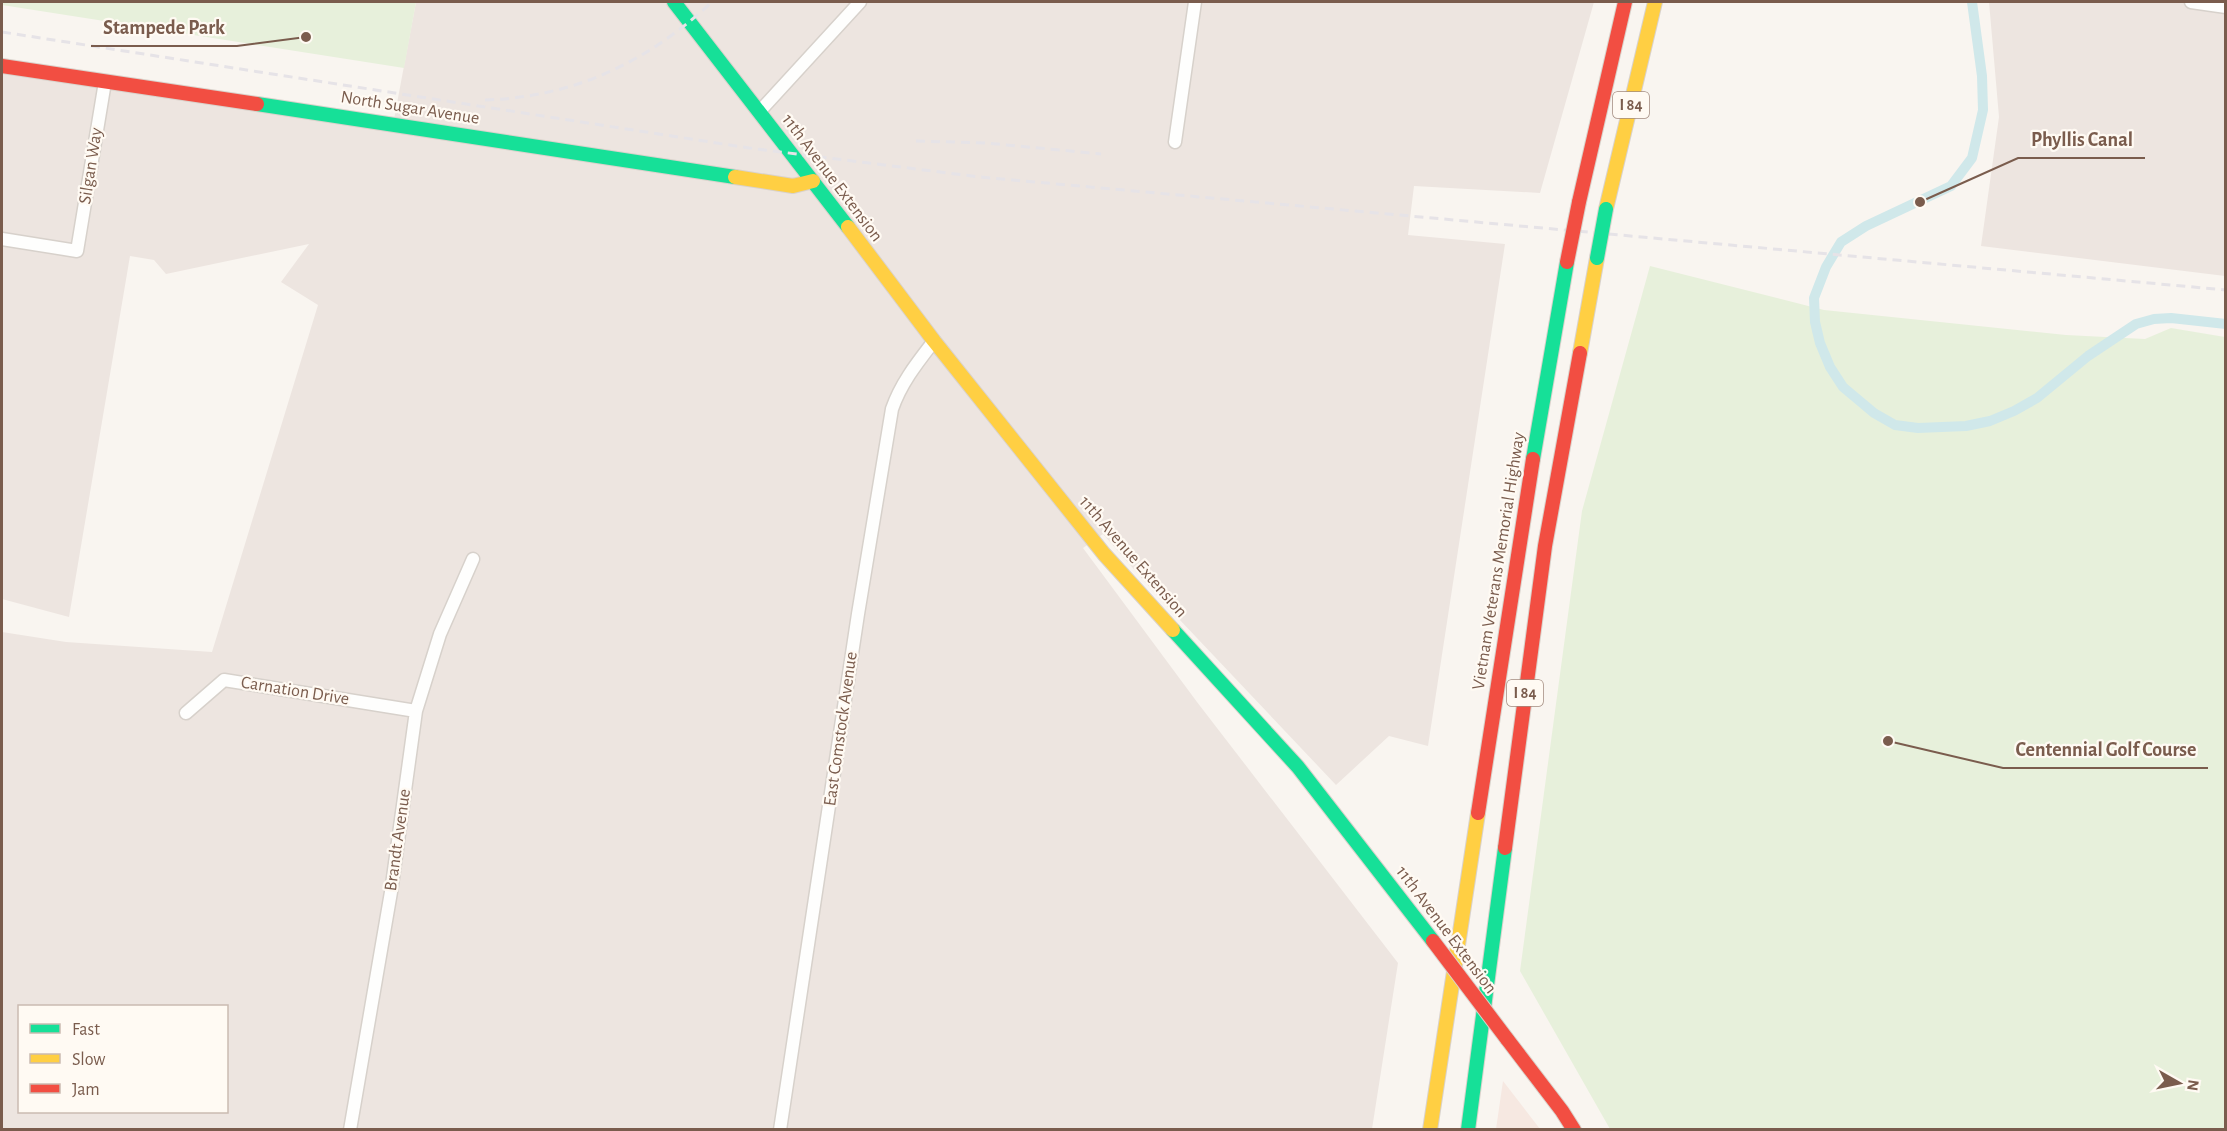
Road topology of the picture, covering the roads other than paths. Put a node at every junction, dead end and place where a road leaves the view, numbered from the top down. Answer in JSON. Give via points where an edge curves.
{"nodes":[{"id":1,"x":674,"y":2,"type":"edge"},
{"id":2,"x":860,"y":2,"type":"edge"},
{"id":3,"x":1195,"y":2,"type":"edge"},
{"id":4,"x":1625,"y":2,"type":"edge"},
{"id":5,"x":1655,"y":2,"type":"edge"},
{"id":6,"x":2191,"y":2,"type":"edge"},
{"id":7,"x":2226,"y":7,"type":"edge"},
{"id":8,"x":2,"y":66,"type":"edge"},
{"id":9,"x":105,"y":82,"type":"junction"},
{"id":10,"x":760,"y":111,"type":"junction"},
{"id":11,"x":1175,"y":142,"type":"dead end"},
{"id":12,"x":813,"y":181,"type":"junction"},
{"id":13,"x":2,"y":239,"type":"edge"},
{"id":14,"x":934,"y":341,"type":"junction"},
{"id":15,"x":473,"y":558,"type":"dead end"},
{"id":16,"x":416,"y":711,"type":"junction"},
{"id":17,"x":186,"y":713,"type":"dead end"},
{"id":18,"x":350,"y":1130,"type":"edge"},
{"id":19,"x":780,"y":1130,"type":"edge"},
{"id":20,"x":1430,"y":1130,"type":"edge"},
{"id":21,"x":1468,"y":1130,"type":"edge"},
{"id":22,"x":1574,"y":1130,"type":"edge"}],
"edges":[{"from":1,"to":10,"type":"main road","name":"11th Avenue Extension"},
{"from":2,"to":10,"type":"street"},
{"from":3,"to":11,"type":"street"},
{"from":4,"to":20,"type":"main road","name":"Vietnam Veterans Memorial Highway","number":"I 84","bridge":true,"via":[[1567,262],[1520,537]]},
{"from":5,"to":21,"type":"main road","number":"I 84","bridge":true,"via":[[1606,209],[1545,546]]},
{"from":6,"to":7,"type":"street"},
{"from":8,"to":9,"type":"main road","name":"North Sugar Avenue"},
{"from":9,"to":12,"type":"main road","name":"North Sugar Avenue","via":[[793,186]]},
{"from":9,"to":13,"type":"street","name":"Silgan Way","via":[[77,251]]},
{"from":10,"to":12,"type":"main road","name":"11th Avenue Extension"},
{"from":12,"to":14,"type":"main road","name":"11th Avenue Extension"},
{"from":14,"to":19,"type":"street","name":"East Comstock Avenue","via":[[898,390],[892,409]]},
{"from":14,"to":22,"type":"main road","name":"11th Avenue Extension","bridge":true,"via":[[1119,572],[1298,767]]},
{"from":15,"to":16,"type":"street","name":"Brandt Avenue","via":[[440,634]]},
{"from":16,"to":17,"type":"street","name":"Carnation Drive","via":[[224,680]]},
{"from":16,"to":18,"type":"street","name":"Brandt Avenue"}]}
